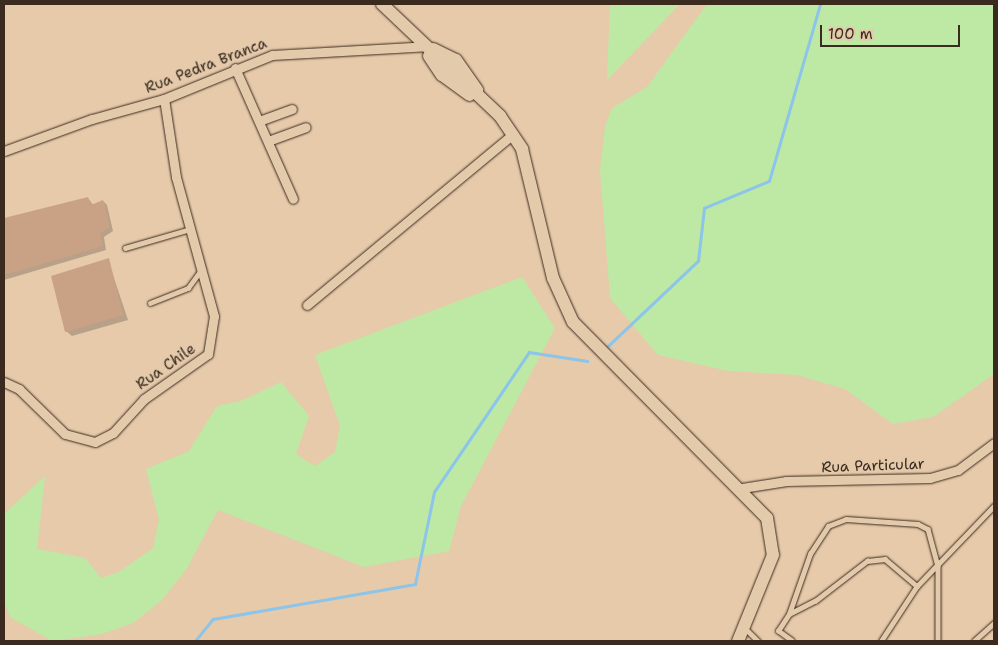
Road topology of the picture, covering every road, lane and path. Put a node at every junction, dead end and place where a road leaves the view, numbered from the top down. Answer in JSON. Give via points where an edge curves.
{"nodes":[{"id":1,"x":382,"y":4,"type":"edge"},
{"id":2,"x":426,"y":46,"type":"junction"},
{"id":3,"x":235,"y":68,"type":"junction"},
{"id":4,"x":164,"y":99,"type":"junction"},
{"id":5,"x":487,"y":104,"type":"junction"},
{"id":6,"x":292,"y":109,"type":"dead end"},
{"id":7,"x":259,"y":121,"type":"junction"},
{"id":8,"x":306,"y":127,"type":"dead end"},
{"id":9,"x":513,"y":134,"type":"junction"},
{"id":10,"x":268,"y":141,"type":"junction"},
{"id":11,"x":4,"y":151,"type":"edge"},
{"id":12,"x":293,"y":199,"type":"dead end"},
{"id":13,"x":191,"y":229,"type":"junction"},
{"id":14,"x":125,"y":248,"type":"dead end"},
{"id":15,"x":201,"y":270,"type":"junction"},
{"id":16,"x":150,"y":303,"type":"dead end"},
{"id":17,"x":307,"y":305,"type":"dead end"},
{"id":18,"x":4,"y":382,"type":"edge"},
{"id":19,"x":994,"y":443,"type":"edge"},
{"id":20,"x":742,"y":488,"type":"junction"},
{"id":21,"x":994,"y":506,"type":"edge"},
{"id":22,"x":938,"y":566,"type":"junction"},
{"id":23,"x":917,"y":586,"type":"junction"},
{"id":24,"x":789,"y":614,"type":"junction"},
{"id":25,"x":994,"y":624,"type":"edge"},
{"id":26,"x":745,"y":629,"type":"junction"},
{"id":27,"x":738,"y":641,"type":"edge"},
{"id":28,"x":758,"y":641,"type":"edge"},
{"id":29,"x":792,"y":641,"type":"edge"},
{"id":30,"x":880,"y":641,"type":"edge"},
{"id":31,"x":938,"y":641,"type":"edge"},
{"id":32,"x":974,"y":641,"type":"edge"}],
"edges":[{"from":1,"to":2,"type":"main road"},
{"from":2,"to":3,"type":"street","name":"Rua Pedra Branca","via":[[288,52]]},
{"from":2,"to":5,"type":"main road","via":[[442,75]]},
{"from":2,"to":5,"type":"main road","via":[[456,60]]},
{"from":3,"to":4,"type":"street","name":"Rua Pedra Branca"},
{"from":3,"to":7,"type":"street"},
{"from":4,"to":11,"type":"street","name":"Rua Pedra Branca","via":[[92,118]]},
{"from":4,"to":13,"type":"street","name":"Rua Chile","via":[[169,144]]},
{"from":5,"to":9,"type":"main road"},
{"from":6,"to":7,"type":"street"},
{"from":7,"to":10,"type":"street"},
{"from":8,"to":10,"type":"street"},
{"from":9,"to":17,"type":"street"},
{"from":9,"to":20,"type":"main road","via":[[532,180],[553,278],[572,322],[660,414]]},
{"from":10,"to":12,"type":"street"},
{"from":13,"to":14,"type":"lane"},
{"from":13,"to":15,"type":"street","name":"Rua Chile"},
{"from":15,"to":16,"type":"lane","via":[[188,288]]},
{"from":15,"to":18,"type":"street","name":"Rua Chile","via":[[215,330],[208,354],[144,398],[104,438],[84,442],[65,434],[19,389]]},
{"from":19,"to":20,"type":"street","name":"Rua Particular","via":[[958,470],[930,478],[786,481]]},
{"from":20,"to":26,"type":"main road","via":[[767,518],[774,543],[769,571]]},
{"from":21,"to":22,"type":"lane"},
{"from":22,"to":23,"type":"lane"},
{"from":22,"to":24,"type":"lane","via":[[931,536],[923,526],[846,519],[821,534]]},
{"from":22,"to":31,"type":"lane"},
{"from":23,"to":24,"type":"lane","via":[[885,559],[867,562]]},
{"from":23,"to":30,"type":"lane"},
{"from":24,"to":29,"type":"lane","via":[[778,631]]},
{"from":25,"to":32,"type":"lane"},
{"from":26,"to":27,"type":"main road"},
{"from":26,"to":28,"type":"lane"}]}
